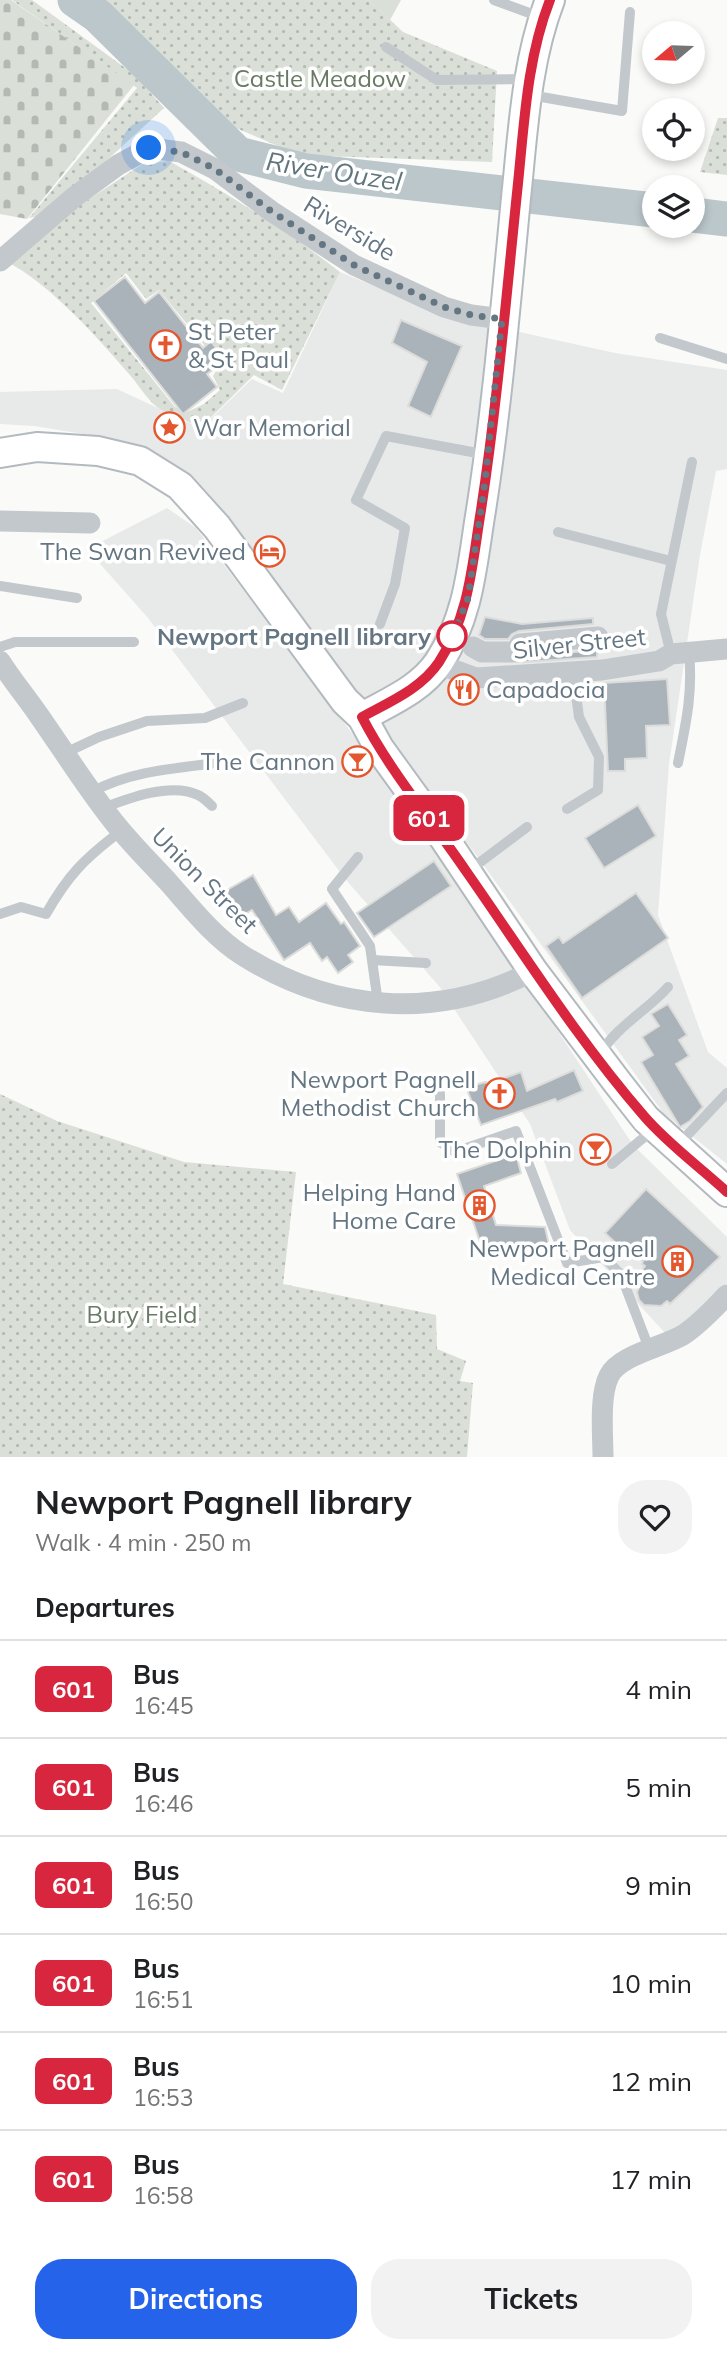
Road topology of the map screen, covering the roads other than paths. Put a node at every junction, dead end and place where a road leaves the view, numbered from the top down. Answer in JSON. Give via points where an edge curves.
{"nodes":[{"id":1,"x":494,"y":0,"type":"edge"},
{"id":2,"x":546,"y":9,"type":"edge"},
{"id":3,"x":630,"y":12,"type":"dead end"},
{"id":4,"x":386,"y":47,"type":"dead end"},
{"id":5,"x":528,"y":87,"type":"junction"},
{"id":6,"x":0,"y":261,"type":"edge"},
{"id":7,"x":502,"y":319,"type":"junction"},
{"id":8,"x":660,"y":338,"type":"dead end"},
{"id":9,"x":727,"y":359,"type":"edge"},
{"id":10,"x":0,"y":453,"type":"edge"},
{"id":11,"x":488,"y":455,"type":"junction"},
{"id":12,"x":692,"y":463,"type":"dead end"},
{"id":13,"x":0,"y":521,"type":"edge"},
{"id":14,"x":90,"y":523,"type":"dead end"},
{"id":15,"x":558,"y":532,"type":"dead end"},
{"id":16,"x":671,"y":561,"type":"junction"},
{"id":17,"x":0,"y":586,"type":"edge"},
{"id":18,"x":77,"y":598,"type":"dead end"},
{"id":19,"x":380,"y":624,"type":"dead end"},
{"id":20,"x":598,"y":637,"type":"dead end"},
{"id":21,"x":134,"y":642,"type":"dead end"},
{"id":22,"x":473,"y":647,"type":"dead end"},
{"id":23,"x":727,"y":649,"type":"edge"},
{"id":24,"x":680,"y":653,"type":"junction"},
{"id":25,"x":1,"y":658,"type":"edge"},
{"id":26,"x":438,"y":664,"type":"junction"},
{"id":27,"x":573,"y":672,"type":"junction"},
{"id":28,"x":243,"y":703,"type":"dead end"},
{"id":29,"x":362,"y":717,"type":"junction"},
{"id":30,"x":65,"y":753,"type":"junction"},
{"id":31,"x":225,"y":762,"type":"dead end"},
{"id":32,"x":678,"y":763,"type":"dead end"},
{"id":33,"x":98,"y":800,"type":"junction"},
{"id":34,"x":212,"y":806,"type":"dead end"},
{"id":35,"x":567,"y":809,"type":"dead end"},
{"id":36,"x":527,"y":827,"type":"dead end"},
{"id":37,"x":121,"y":831,"type":"junction"},
{"id":38,"x":358,"y":857,"type":"dead end"},
{"id":39,"x":467,"y":872,"type":"junction"},
{"id":40,"x":0,"y":914,"type":"edge"},
{"id":41,"x":372,"y":960,"type":"junction"},
{"id":42,"x":426,"y":963,"type":"dead end"},
{"id":43,"x":533,"y":971,"type":"junction"},
{"id":44,"x":668,"y":987,"type":"dead end"},
{"id":45,"x":378,"y":1003,"type":"junction"},
{"id":46,"x":598,"y":1058,"type":"junction"},
{"id":47,"x":727,"y":1093,"type":"edge"},
{"id":48,"x":440,"y":1094,"type":"dead end"},
{"id":49,"x":656,"y":1127,"type":"junction"},
{"id":50,"x":677,"y":1147,"type":"junction"},
{"id":51,"x":612,"y":1164,"type":"dead end"},
{"id":52,"x":727,"y":1192,"type":"edge"},
{"id":53,"x":727,"y":1295,"type":"edge"},
{"id":54,"x":650,"y":1351,"type":"junction"},
{"id":55,"x":603,"y":1457,"type":"edge"}],
"edges":[{"from":1,"to":2,"type":"lane"},
{"from":2,"to":5,"type":"main road"},
{"from":3,"to":5,"type":"lane","via":[[622,111]]},
{"from":4,"to":5,"type":"lane","via":[[437,80]]},
{"from":5,"to":7,"type":"main road"},
{"from":6,"to":7,"type":"street","name":"Riverside","via":[[73,198],[149,148],[181,152],[215,169],[354,265],[444,307]]},
{"from":7,"to":11,"type":"main road"},
{"from":8,"to":9,"type":"lane"},
{"from":10,"to":29,"type":"main road","via":[[37,447],[98,451],[140,461],[180,486],[217,527],[345,701]]},
{"from":11,"to":19,"type":"lane","via":[[386,436],[356,500],[405,528],[395,584]]},
{"from":11,"to":26,"type":"main road","via":[[468,598]]},
{"from":12,"to":16,"type":"lane"},
{"from":13,"to":14,"type":"street"},
{"from":15,"to":16,"type":"lane"},
{"from":16,"to":24,"type":"lane","via":[[661,614]]},
{"from":17,"to":18,"type":"lane"},
{"from":20,"to":22,"type":"street","via":[[520,644],[516,652],[482,652]]},
{"from":21,"to":25,"type":"lane","via":[[15,642]]},
{"from":23,"to":24,"type":"street","name":"Silver Street"},
{"from":24,"to":27,"type":"street","name":"Silver Street","via":[[659,661]]},
{"from":24,"to":32,"type":"lane","via":[[691,673],[688,720]]},
{"from":25,"to":30,"type":"street","name":"Union Street"},
{"from":26,"to":27,"type":"street","name":"Silver Street","via":[[476,678]]},
{"from":26,"to":29,"type":"main road","via":[[414,688]]},
{"from":27,"to":35,"type":"lane","via":[[579,717],[599,757],[598,790]]},
{"from":28,"to":30,"type":"lane","via":[[205,718],[147,721]]},
{"from":29,"to":39,"type":"main road"},
{"from":30,"to":33,"type":"street","name":"Union Street"},
{"from":31,"to":33,"type":"lane","via":[[108,783]]},
{"from":33,"to":34,"type":"lane","via":[[181,791],[198,795]]},
{"from":33,"to":37,"type":"street","name":"Union Street"},
{"from":36,"to":39,"type":"lane"},
{"from":37,"to":40,"type":"lane","via":[[86,857],[46,914],[21,907]]},
{"from":37,"to":45,"type":"street","name":"Union Street","via":[[239,953],[281,977],[327,995]]},
{"from":38,"to":41,"type":"lane","via":[[332,889],[370,946]]},
{"from":39,"to":43,"type":"main road"},
{"from":41,"to":42,"type":"lane"},
{"from":41,"to":45,"type":"lane"},
{"from":43,"to":45,"type":"street","name":"Union Street","via":[[460,997]]},
{"from":43,"to":46,"type":"main road"},
{"from":44,"to":46,"type":"lane","via":[[604,1046]]},
{"from":46,"to":49,"type":"main road"},
{"from":47,"to":50,"type":"lane"},
{"from":48,"to":54,"type":"lane","via":[[440,1142],[455,1153],[516,1131],[567,1263],[604,1257],[621,1275]]},
{"from":49,"to":50,"type":"main road"},
{"from":49,"to":51,"type":"lane"},
{"from":50,"to":52,"type":"main road"},
{"from":53,"to":54,"type":"street","via":[[683,1335]]},
{"from":54,"to":55,"type":"street","via":[[614,1367],[607,1379]]}]}
